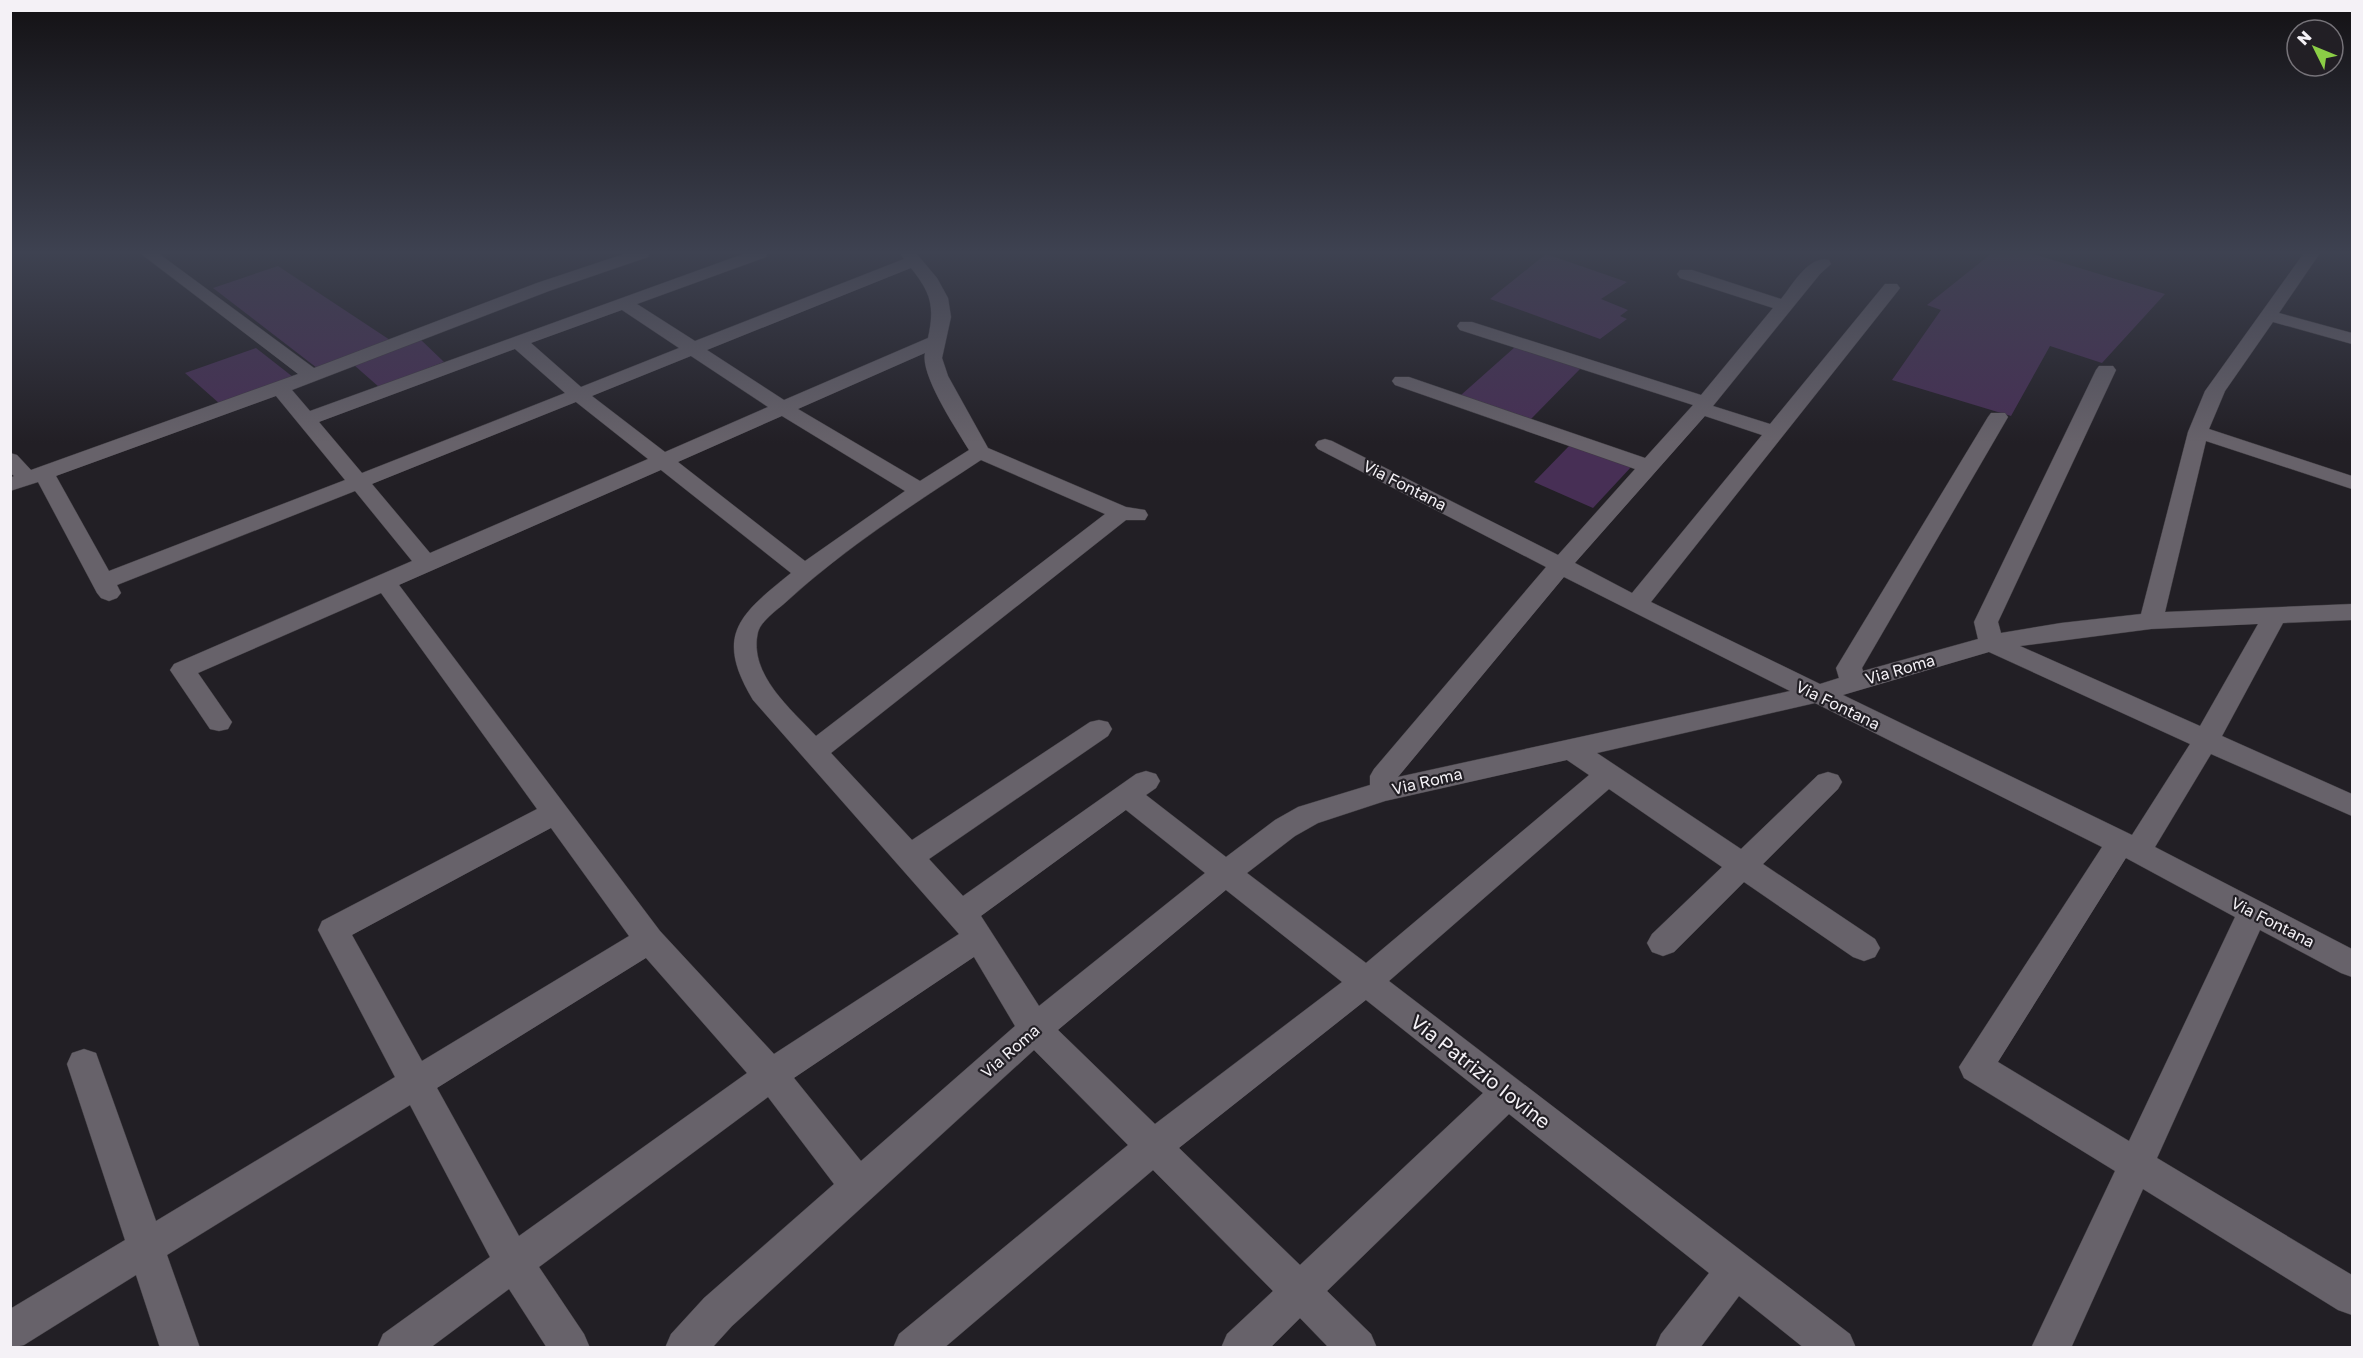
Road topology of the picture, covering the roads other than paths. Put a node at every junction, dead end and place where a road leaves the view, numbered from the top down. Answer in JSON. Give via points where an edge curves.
{"nodes":[{"id":1,"x":233,"y":316,"type":"edge"},
{"id":2,"x":466,"y":316,"type":"edge"},
{"id":3,"x":588,"y":316,"type":"edge"},
{"id":4,"x":644,"y":316,"type":"edge"},
{"id":5,"x":772,"y":316,"type":"edge"},
{"id":6,"x":940,"y":316,"type":"edge"},
{"id":7,"x":1776,"y":316,"type":"edge"},
{"id":8,"x":1868,"y":316,"type":"edge"},
{"id":9,"x":2267,"y":316,"type":"edge"},
{"id":10,"x":2273,"y":316,"type":"edge"},
{"id":11,"x":1466,"y":326,"type":"dead end"},
{"id":12,"x":2352,"y":339,"type":"edge"},
{"id":13,"x":518,"y":342,"type":"junction"},
{"id":14,"x":936,"y":342,"type":"junction"},
{"id":15,"x":694,"y":350,"type":"junction"},
{"id":16,"x":2106,"y":370,"type":"dead end"},
{"id":17,"x":311,"y":375,"type":"junction"},
{"id":18,"x":1402,"y":381,"type":"dead end"},
{"id":19,"x":280,"y":388,"type":"junction"},
{"id":20,"x":579,"y":395,"type":"junction"},
{"id":21,"x":1703,"y":405,"type":"junction"},
{"id":22,"x":784,"y":409,"type":"junction"},
{"id":23,"x":1998,"y":417,"type":"dead end"},
{"id":24,"x":307,"y":419,"type":"junction"},
{"id":25,"x":2198,"y":432,"type":"junction"},
{"id":26,"x":1776,"y":433,"type":"junction"},
{"id":27,"x":1325,"y":445,"type":"dead end"},
{"id":28,"x":980,"y":452,"type":"junction"},
{"id":29,"x":10,"y":459,"type":"edge"},
{"id":30,"x":664,"y":462,"type":"junction"},
{"id":31,"x":1650,"y":467,"type":"junction"},
{"id":32,"x":27,"y":479,"type":"edge"},
{"id":33,"x":359,"y":482,"type":"junction"},
{"id":34,"x":2352,"y":483,"type":"edge"},
{"id":35,"x":921,"y":491,"type":"junction"},
{"id":36,"x":427,"y":564,"type":"junction"},
{"id":37,"x":1561,"y":565,"type":"junction"},
{"id":38,"x":804,"y":572,"type":"junction"},
{"id":39,"x":385,"y":582,"type":"junction"},
{"id":40,"x":1636,"y":604,"type":"junction"},
{"id":41,"x":2352,"y":612,"type":"edge"},
{"id":42,"x":2276,"y":614,"type":"junction"},
{"id":43,"x":2151,"y":621,"type":"junction"},
{"id":44,"x":1991,"y":643,"type":"junction"},
{"id":45,"x":1853,"y":683,"type":"junction"},
{"id":46,"x":1815,"y":694,"type":"junction"},
{"id":47,"x":219,"y":722,"type":"dead end"},
{"id":48,"x":1099,"y":729,"type":"dead end"},
{"id":49,"x":2206,"y":740,"type":"junction"},
{"id":50,"x":1570,"y":749,"type":"junction"},
{"id":51,"x":815,"y":751,"type":"junction"},
{"id":52,"x":1608,"y":774,"type":"junction"},
{"id":53,"x":1828,"y":782,"type":"dead end"},
{"id":54,"x":1384,"y":791,"type":"junction"},
{"id":55,"x":2352,"y":806,"type":"edge"},
{"id":56,"x":556,"y":812,"type":"junction"},
{"id":57,"x":2129,"y":847,"type":"junction"},
{"id":58,"x":909,"y":857,"type":"junction"},
{"id":59,"x":1743,"y":865,"type":"junction"},
{"id":60,"x":1227,"y":873,"type":"junction"},
{"id":61,"x":2253,"y":912,"type":"junction"},
{"id":62,"x":970,"y":925,"type":"junction"},
{"id":63,"x":649,"y":940,"type":"junction"},
{"id":64,"x":1663,"y":943,"type":"dead end"},
{"id":65,"x":1864,"y":948,"type":"dead end"},
{"id":66,"x":2352,"y":964,"type":"edge"},
{"id":67,"x":1366,"y":982,"type":"junction"},
{"id":68,"x":1035,"y":1029,"type":"junction"},
{"id":69,"x":84,"y":1064,"type":"dead end"},
{"id":70,"x":771,"y":1075,"type":"junction"},
{"id":71,"x":417,"y":1084,"type":"junction"},
{"id":72,"x":1508,"y":1092,"type":"junction"},
{"id":73,"x":1154,"y":1146,"type":"junction"},
{"id":74,"x":2135,"y":1166,"type":"junction"},
{"id":75,"x":857,"y":1185,"type":"junction"},
{"id":76,"x":146,"y":1248,"type":"junction"},
{"id":77,"x":514,"y":1264,"type":"junction"},
{"id":78,"x":1736,"y":1269,"type":"junction"},
{"id":79,"x":1301,"y":1292,"type":"junction"},
{"id":80,"x":2352,"y":1296,"type":"edge"},
{"id":81,"x":10,"y":1331,"type":"edge"},
{"id":82,"x":180,"y":1347,"type":"edge"},
{"id":83,"x":397,"y":1347,"type":"edge"},
{"id":84,"x":570,"y":1347,"type":"edge"},
{"id":85,"x":686,"y":1347,"type":"edge"},
{"id":86,"x":913,"y":1347,"type":"edge"},
{"id":87,"x":1241,"y":1347,"type":"edge"},
{"id":88,"x":1357,"y":1347,"type":"edge"},
{"id":89,"x":1675,"y":1347,"type":"edge"},
{"id":90,"x":1836,"y":1347,"type":"edge"},
{"id":91,"x":2050,"y":1347,"type":"edge"}],
"edges":[{"from":1,"to":17,"type":"street"},
{"from":2,"to":17,"type":"street"},
{"from":3,"to":13,"type":"street"},
{"from":4,"to":15,"type":"street"},
{"from":5,"to":15,"type":"street"},
{"from":6,"to":14,"type":"street"},
{"from":7,"to":21,"type":"street"},
{"from":8,"to":26,"type":"street"},
{"from":9,"to":25,"type":"street","via":[[2215,391]]},
{"from":10,"to":12,"type":"street"},
{"from":11,"to":21,"type":"street"},
{"from":13,"to":20,"type":"street"},
{"from":13,"to":24,"type":"street"},
{"from":14,"to":22,"type":"street"},
{"from":14,"to":28,"type":"street","via":[[933,358],[938,376]]},
{"from":15,"to":20,"type":"street"},
{"from":15,"to":22,"type":"street"},
{"from":16,"to":44,"type":"street","via":[[1986,622]]},
{"from":17,"to":19,"type":"street"},
{"from":18,"to":31,"type":"street"},
{"from":19,"to":24,"type":"street"},
{"from":19,"to":32,"type":"street"},
{"from":20,"to":30,"type":"street"},
{"from":20,"to":33,"type":"street"},
{"from":21,"to":26,"type":"street"},
{"from":21,"to":31,"type":"street"},
{"from":22,"to":30,"type":"street"},
{"from":22,"to":35,"type":"street"},
{"from":23,"to":45,"type":"street","via":[[1849,668]]},
{"from":24,"to":33,"type":"street"},
{"from":25,"to":34,"type":"street"},
{"from":25,"to":43,"type":"street"},
{"from":26,"to":40,"type":"street"},
{"from":27,"to":37,"type":"street","name":"Via Fontana"},
{"from":28,"to":35,"type":"street"},
{"from":28,"to":51,"type":"street","via":[[1130,514]]},
{"from":29,"to":32,"type":"street"},
{"from":30,"to":36,"type":"street"},
{"from":30,"to":38,"type":"street"},
{"from":31,"to":37,"type":"street"},
{"from":32,"to":33,"type":"street","via":[[106,588]]},
{"from":33,"to":36,"type":"street"},
{"from":35,"to":38,"type":"street"},
{"from":36,"to":39,"type":"street"},
{"from":37,"to":40,"type":"street","name":"Via Fontana"},
{"from":37,"to":54,"type":"street","via":[[1384,776]]},
{"from":38,"to":51,"type":"street","via":[[755,618],[746,631],[745,646],[762,694]]},
{"from":39,"to":47,"type":"street","via":[[183,670]]},
{"from":39,"to":56,"type":"street"},
{"from":40,"to":46,"type":"street","name":"Via Fontana"},
{"from":41,"to":42,"type":"street","name":"Via Roma"},
{"from":42,"to":43,"type":"street","name":"Via Roma"},
{"from":42,"to":49,"type":"street"},
{"from":43,"to":44,"type":"street","name":"Via Roma"},
{"from":44,"to":45,"type":"street","name":"Via Roma"},
{"from":44,"to":49,"type":"street"},
{"from":45,"to":46,"type":"street","name":"Via Roma"},
{"from":46,"to":50,"type":"street","name":"Via Roma"},
{"from":46,"to":57,"type":"street","name":"Via Fontana"},
{"from":48,"to":58,"type":"street"},
{"from":49,"to":55,"type":"street"},
{"from":49,"to":57,"type":"street"},
{"from":50,"to":52,"type":"street"},
{"from":50,"to":54,"type":"street","name":"Via Roma"},
{"from":51,"to":58,"type":"street"},
{"from":52,"to":59,"type":"street"},
{"from":52,"to":67,"type":"street"},
{"from":53,"to":59,"type":"street"},
{"from":54,"to":60,"type":"street","name":"Via Roma","via":[[1308,815]]},
{"from":56,"to":63,"type":"street"},
{"from":56,"to":71,"type":"street","via":[[333,930]]},
{"from":57,"to":61,"type":"street","name":"Via Fontana"},
{"from":57,"to":74,"type":"street","via":[[1976,1067]]},
{"from":58,"to":62,"type":"street"},
{"from":59,"to":64,"type":"street"},
{"from":59,"to":65,"type":"street"},
{"from":60,"to":62,"type":"street","name":"Via Patrizio Iovine","via":[[1136,788]]},
{"from":60,"to":67,"type":"street","name":"Via Patrizio Iovine"},
{"from":60,"to":68,"type":"street","name":"Via Roma"},
{"from":61,"to":66,"type":"street","name":"Via Fontana"},
{"from":61,"to":74,"type":"street"},
{"from":62,"to":68,"type":"street"},
{"from":62,"to":70,"type":"street"},
{"from":63,"to":70,"type":"street"},
{"from":63,"to":71,"type":"street"},
{"from":67,"to":72,"type":"street","name":"Via Patrizio Iovine"},
{"from":67,"to":73,"type":"street"},
{"from":68,"to":73,"type":"street"},
{"from":68,"to":75,"type":"street","name":"Via Roma"},
{"from":69,"to":76,"type":"street"},
{"from":70,"to":75,"type":"street"},
{"from":70,"to":77,"type":"street"},
{"from":71,"to":76,"type":"street"},
{"from":71,"to":77,"type":"street"},
{"from":72,"to":78,"type":"street","name":"Via Patrizio Iovine"},
{"from":72,"to":79,"type":"street"},
{"from":73,"to":79,"type":"street"},
{"from":73,"to":86,"type":"street"},
{"from":74,"to":80,"type":"street"},
{"from":74,"to":91,"type":"street"},
{"from":75,"to":85,"type":"street","name":"Via Roma","via":[[718,1312]]},
{"from":76,"to":81,"type":"street"},
{"from":76,"to":82,"type":"street"},
{"from":77,"to":83,"type":"street"},
{"from":77,"to":84,"type":"street"},
{"from":78,"to":89,"type":"street"},
{"from":78,"to":90,"type":"street","name":"Via Patrizio Iovine"},
{"from":79,"to":87,"type":"street"},
{"from":79,"to":88,"type":"street"}]}
